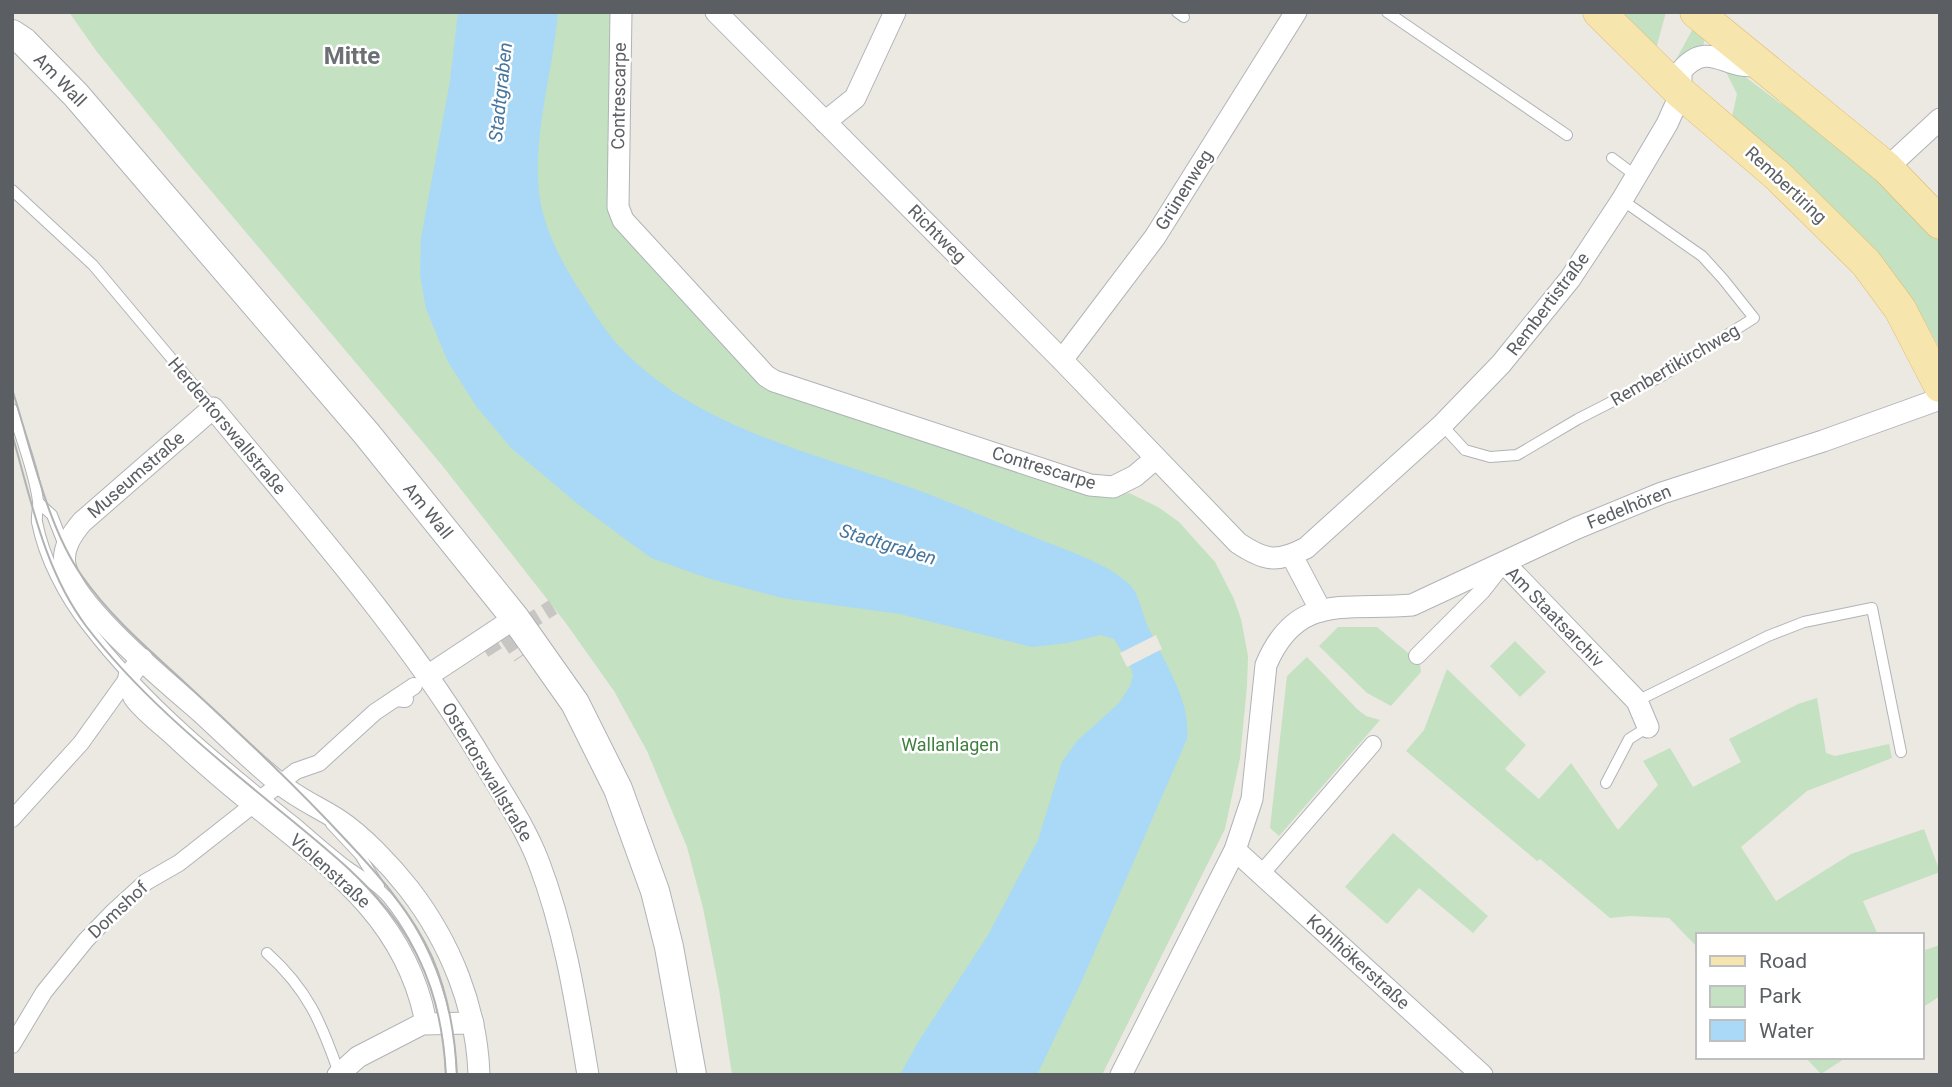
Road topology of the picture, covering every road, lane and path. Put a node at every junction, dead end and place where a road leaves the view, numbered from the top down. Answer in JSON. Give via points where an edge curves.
{"nodes":[{"id":1,"x":621,"y":12,"type":"edge"},
{"id":2,"x":716,"y":12,"type":"edge"},
{"id":3,"x":895,"y":12,"type":"edge"},
{"id":4,"x":1296,"y":12,"type":"edge"},
{"id":5,"x":1387,"y":12,"type":"edge"},
{"id":6,"x":1599,"y":12,"type":"edge"},
{"id":7,"x":1705,"y":15,"type":"edge"},
{"id":8,"x":12,"y":34,"type":"edge"},
{"id":9,"x":1760,"y":64,"type":"junction"},
{"id":10,"x":1681,"y":93,"type":"junction"},
{"id":11,"x":1940,"y":119,"type":"edge"},
{"id":12,"x":825,"y":122,"type":"junction"},
{"id":13,"x":1567,"y":135,"type":"dead end"},
{"id":14,"x":1612,"y":158,"type":"dead end"},
{"id":15,"x":1887,"y":168,"type":"junction"},
{"id":16,"x":1636,"y":176,"type":"junction"},
{"id":17,"x":12,"y":190,"type":"edge"},
{"id":18,"x":1622,"y":200,"type":"junction"},
{"id":19,"x":1940,"y":223,"type":"edge"},
{"id":20,"x":1062,"y":360,"type":"junction"},
{"id":21,"x":1940,"y":386,"type":"edge"},
{"id":22,"x":1940,"y":399,"type":"edge"},
{"id":23,"x":213,"y":408,"type":"junction"},
{"id":24,"x":12,"y":409,"type":"edge"},
{"id":25,"x":1442,"y":425,"type":"junction"},
{"id":26,"x":1155,"y":459,"type":"junction"},
{"id":27,"x":39,"y":503,"type":"junction"},
{"id":28,"x":65,"y":548,"type":"junction"},
{"id":29,"x":1292,"y":555,"type":"junction"},
{"id":30,"x":1504,"y":563,"type":"junction"},
{"id":31,"x":1321,"y":611,"type":"junction"},
{"id":32,"x":515,"y":618,"type":"junction"},
{"id":33,"x":1417,"y":656,"type":"dead end"},
{"id":34,"x":136,"y":668,"type":"junction"},
{"id":35,"x":411,"y":690,"type":"junction"},
{"id":36,"x":1637,"y":701,"type":"junction"},
{"id":37,"x":1648,"y":727,"type":"joint"},
{"id":38,"x":1373,"y":744,"type":"dead end"},
{"id":39,"x":1900,"y":752,"type":"dead end"},
{"id":40,"x":1606,"y":783,"type":"dead end"},
{"id":41,"x":266,"y":796,"type":"junction"},
{"id":42,"x":318,"y":809,"type":"junction"},
{"id":43,"x":12,"y":819,"type":"edge"},
{"id":44,"x":1235,"y":849,"type":"junction"},
{"id":45,"x":1261,"y":874,"type":"junction"},
{"id":46,"x":382,"y":891,"type":"junction"},
{"id":47,"x":267,"y":953,"type":"dead end"},
{"id":48,"x":436,"y":1023,"type":"junction"},
{"id":49,"x":473,"y":1023,"type":"junction"},
{"id":50,"x":12,"y":1045,"type":"edge"},
{"id":51,"x":338,"y":1074,"type":"edge"},
{"id":52,"x":451,"y":1075,"type":"edge"},
{"id":53,"x":479,"y":1075,"type":"edge"},
{"id":54,"x":588,"y":1075,"type":"edge"},
{"id":55,"x":692,"y":1075,"type":"edge"},
{"id":56,"x":1121,"y":1075,"type":"edge"},
{"id":57,"x":1482,"y":1075,"type":"edge"}],
"edges":[{"from":1,"to":26,"type":"street","name":"Contrescarpe","via":[[618,207],[623,219],[766,376],[1090,485],[1113,486]]},
{"from":2,"to":12,"type":"street","name":"Richtweg"},
{"from":3,"to":12,"type":"street","via":[[855,98]]},
{"from":4,"to":20,"type":"street","name":"Grünenweg","via":[[1155,237]]},
{"from":5,"to":13,"type":"lane"},
{"from":6,"to":10,"type":"main road","name":"Rembertiring"},
{"from":7,"to":9,"type":"main road"},
{"from":8,"to":32,"type":"main road","name":"Am Wall","via":[[76,95],[366,433]]},
{"from":9,"to":10,"type":"street","name":"Rembertistraße","via":[[1744,68],[1702,55],[1681,71]]},
{"from":9,"to":15,"type":"main road"},
{"from":10,"to":16,"type":"street","name":"Rembertistraße"},
{"from":10,"to":21,"type":"main road","name":"Rembertiring","via":[[1778,176],[1866,263],[1900,309]]},
{"from":11,"to":15,"type":"street"},
{"from":12,"to":20,"type":"street","name":"Richtweg"},
{"from":14,"to":16,"type":"lane"},
{"from":15,"to":19,"type":"main road"},
{"from":16,"to":18,"type":"street","name":"Rembertistraße"},
{"from":17,"to":23,"type":"lane","name":"Herdentorswallstraße","via":[[93,265]]},
{"from":18,"to":25,"type":"street","name":"Rembertistraße","via":[[1563,289],[1501,364]]},
{"from":18,"to":25,"type":"lane","name":"Rembertikirchweg","via":[[1694,250],[1754,318],[1660,377],[1517,455],[1490,457],[1465,450]]},
{"from":20,"to":26,"type":"street","name":"Richtweg"},
{"from":22,"to":30,"type":"street","name":"Fedelhören","via":[[1662,493]]},
{"from":23,"to":28,"type":"street","name":"Museumstraße","via":[[82,522]]},
{"from":23,"to":35,"type":"street","name":"Herdentorswallstraße","via":[[387,620]]},
{"from":24,"to":27,"type":"lane"},
{"from":25,"to":29,"type":"street","name":"Rembertistraße","via":[[1306,548]]},
{"from":26,"to":29,"type":"street","via":[[1238,544],[1265,558]]},
{"from":27,"to":28,"type":"lane","via":[[52,515]]},
{"from":27,"to":34,"type":"lane","via":[[37,519],[62,588],[85,625]]},
{"from":28,"to":34,"type":"street","via":[[65,564],[74,583]]},
{"from":29,"to":31,"type":"street"},
{"from":30,"to":31,"type":"street","name":"Fedelhören","via":[[1412,605],[1340,606]]},
{"from":30,"to":33,"type":"street","name":"Am Staatsarchiv"},
{"from":30,"to":36,"type":"street","name":"Am Staatsarchiv"},
{"from":31,"to":44,"type":"street","via":[[1297,622],[1283,635],[1266,665],[1252,799]]},
{"from":32,"to":35,"type":"street"},
{"from":32,"to":55,"type":"main road","name":"Am Wall","via":[[575,702],[618,789],[655,891]]},
{"from":34,"to":41,"type":"street"},
{"from":34,"to":41,"type":"street","via":[[133,696],[213,771]]},
{"from":34,"to":43,"type":"street","via":[[81,743]]},
{"from":35,"to":41,"type":"street","name":"Domshof","via":[[375,712],[318,763],[296,771]]},
{"from":35,"to":54,"type":"street","name":"Ostertorswallstraße","via":[[463,726],[527,835],[567,954]]},
{"from":36,"to":37,"type":"street","name":"Am Staatsarchiv"},
{"from":36,"to":39,"type":"lane","via":[[1792,626],[1872,608]]},
{"from":37,"to":40,"type":"lane","via":[[1629,739]]},
{"from":38,"to":45,"type":"street"},
{"from":41,"to":42,"type":"street"},
{"from":41,"to":46,"type":"lane"},
{"from":41,"to":48,"type":"street","name":"Violenstraße","via":[[377,915],[409,964]]},
{"from":41,"to":50,"type":"street","name":"Domshof","via":[[179,863],[146,882],[112,913],[44,992]]},
{"from":42,"to":46,"type":"lane","name":"Violenstraße","via":[[360,855]]},
{"from":42,"to":49,"type":"street","via":[[338,819],[370,847],[409,890],[448,952]]},
{"from":44,"to":45,"type":"street","name":"Kohlhökerstraße"},
{"from":44,"to":56,"type":"street"},
{"from":45,"to":57,"type":"street","name":"Kohlhökerstraße"},
{"from":46,"to":48,"type":"lane","via":[[423,955],[439,994]]},
{"from":47,"to":51,"type":"lane","via":[[312,1004]]},
{"from":48,"to":49,"type":"street"},
{"from":48,"to":51,"type":"street","via":[[358,1058]]},
{"from":48,"to":52,"type":"lane"},
{"from":49,"to":53,"type":"street"}]}
